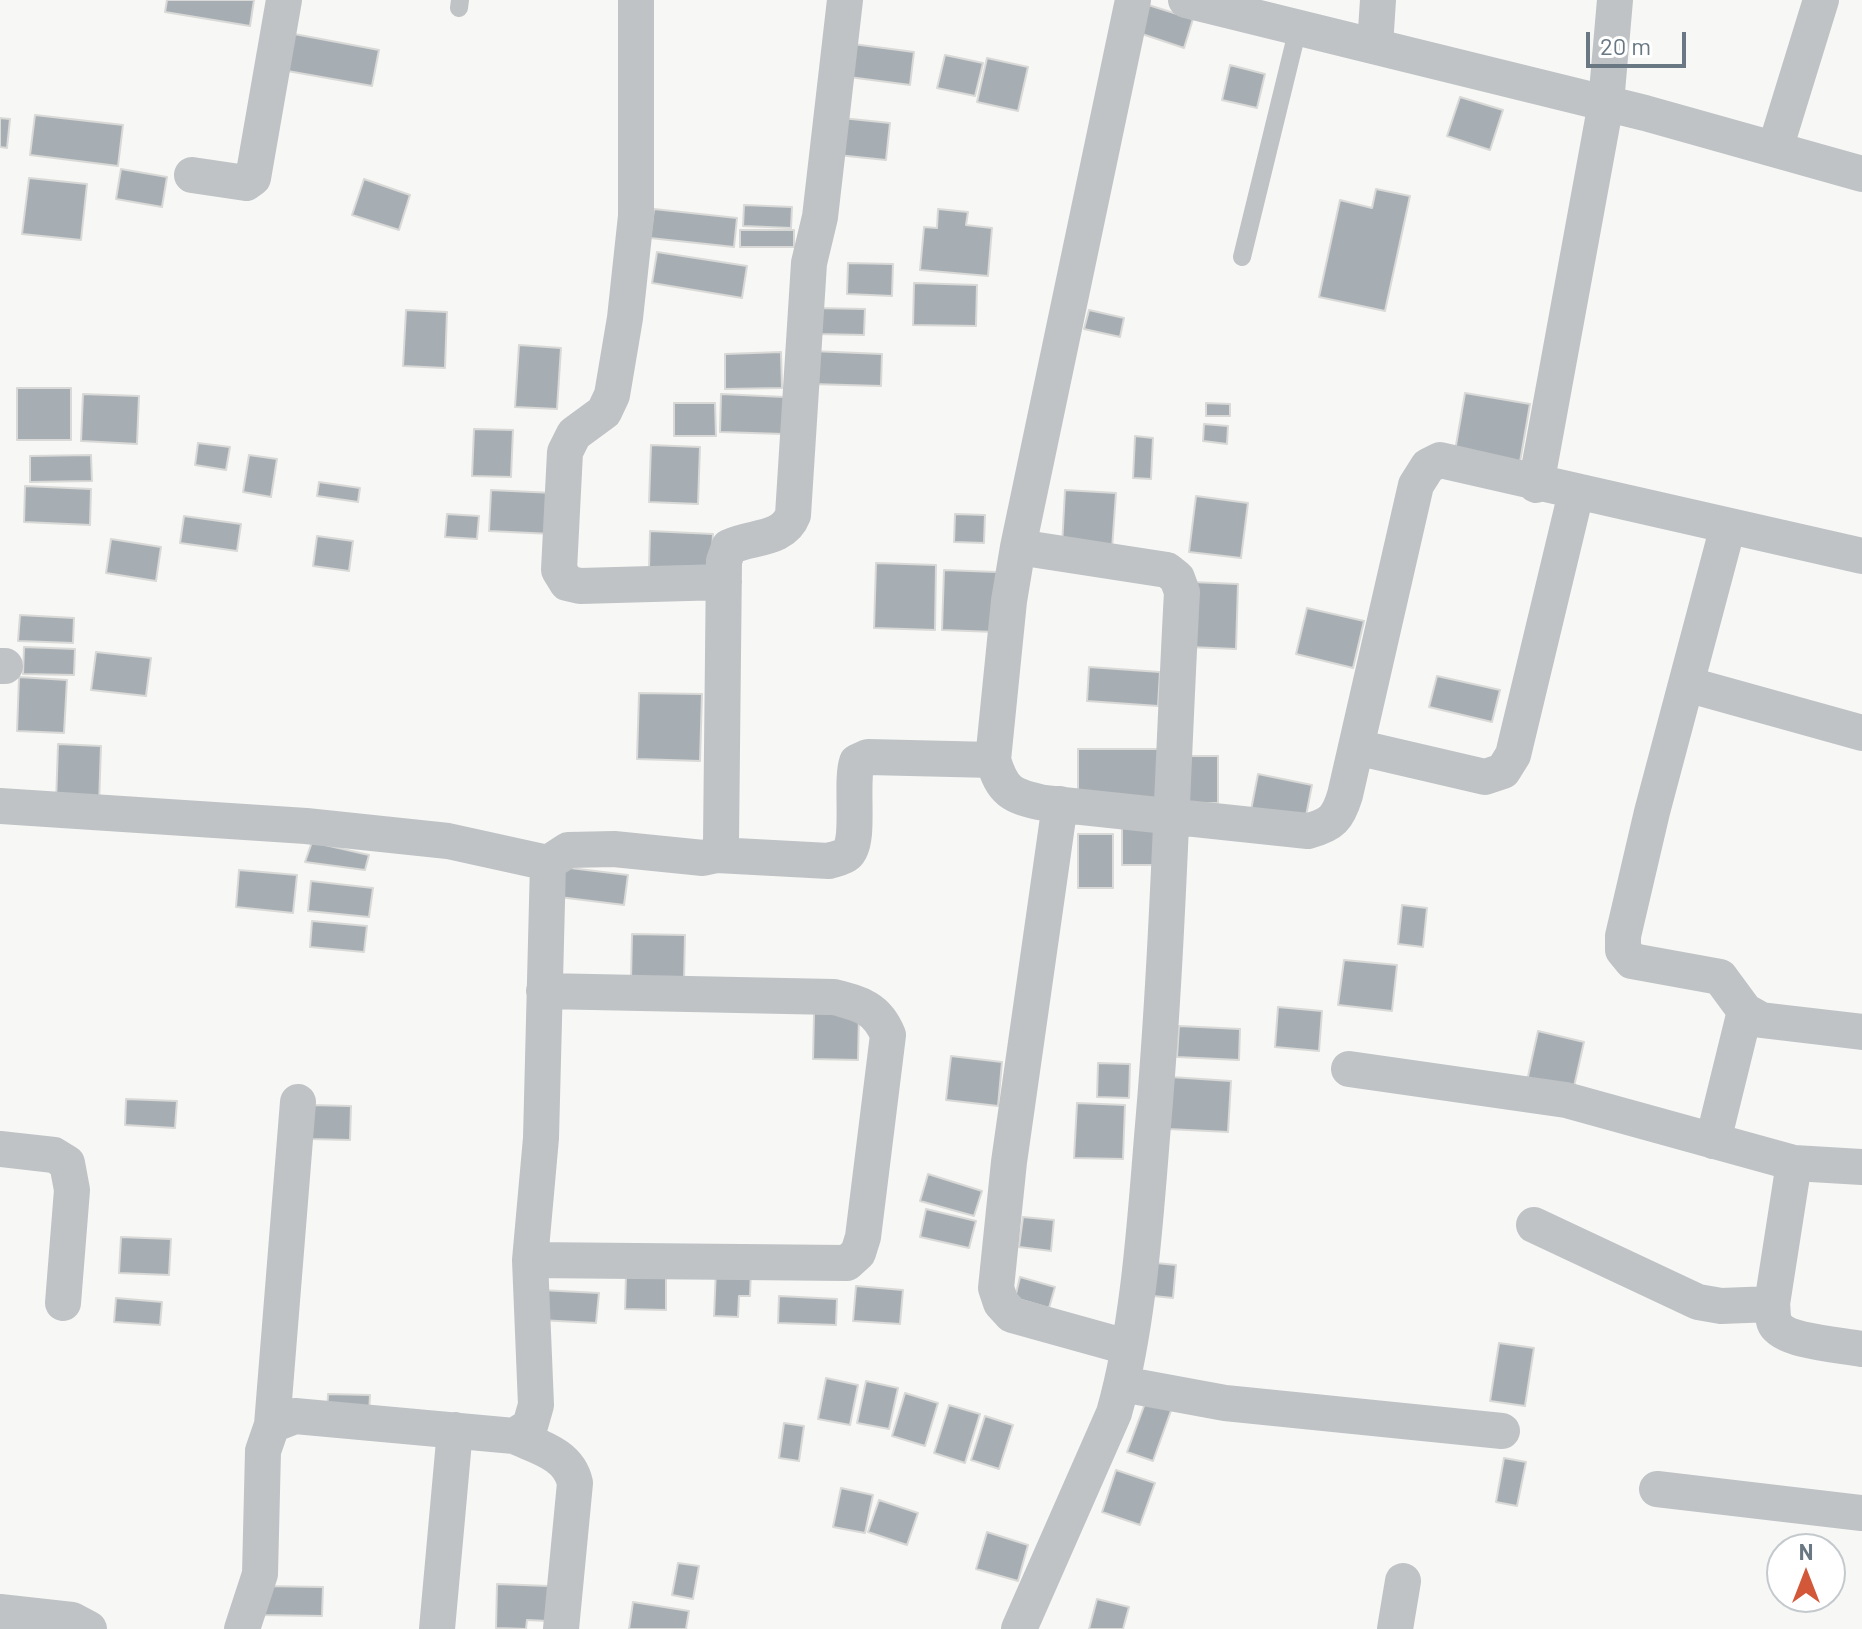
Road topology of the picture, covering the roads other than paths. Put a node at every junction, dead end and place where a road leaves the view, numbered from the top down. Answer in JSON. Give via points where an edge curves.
{"nodes":[{"id":1,"x":284,"y":0,"type":"edge"},
{"id":2,"x":636,"y":0,"type":"edge"},
{"id":3,"x":845,"y":0,"type":"edge"},
{"id":4,"x":1133,"y":0,"type":"edge"},
{"id":5,"x":1186,"y":0,"type":"edge"},
{"id":6,"x":1378,"y":0,"type":"edge"},
{"id":7,"x":1615,"y":0,"type":"edge"},
{"id":8,"x":1821,"y":0,"type":"edge"},
{"id":9,"x":1230,"y":5,"type":"edge"},
{"id":10,"x":1298,"y":28,"type":"junction"},
{"id":11,"x":1375,"y":46,"type":"junction"},
{"id":12,"x":1606,"y":103,"type":"junction"},
{"id":13,"x":1775,"y":149,"type":"junction"},
{"id":14,"x":1862,"y":174,"type":"edge"},
{"id":15,"x":192,"y":175,"type":"dead end"},
{"id":16,"x":1242,"y":257,"type":"dead end"},
{"id":17,"x":1536,"y":485,"type":"junction"},
{"id":18,"x":1576,"y":493,"type":"junction"},
{"id":19,"x":1728,"y":526,"type":"junction"},
{"id":20,"x":1018,"y":547,"type":"junction"},
{"id":21,"x":1862,"y":556,"type":"edge"},
{"id":22,"x":724,"y":582,"type":"junction"},
{"id":23,"x":1686,"y":684,"type":"junction"},
{"id":24,"x":1862,"y":733,"type":"edge"},
{"id":25,"x":1356,"y":747,"type":"junction"},
{"id":26,"x":993,"y":760,"type":"junction"},
{"id":27,"x":1060,"y":804,"type":"junction"},
{"id":28,"x":0,"y":806,"type":"edge"},
{"id":29,"x":1170,"y":816,"type":"junction"},
{"id":30,"x":717,"y":855,"type":"junction"},
{"id":31,"x":548,"y":863,"type":"junction"},
{"id":32,"x":544,"y":991,"type":"junction"},
{"id":33,"x":1745,"y":1011,"type":"junction"},
{"id":34,"x":1862,"y":1032,"type":"edge"},
{"id":35,"x":1349,"y":1069,"type":"dead end"},
{"id":36,"x":298,"y":1102,"type":"dead end"},
{"id":37,"x":1713,"y":1141,"type":"junction"},
{"id":38,"x":0,"y":1149,"type":"edge"},
{"id":39,"x":1794,"y":1163,"type":"junction"},
{"id":40,"x":1862,"y":1167,"type":"edge"},
{"id":41,"x":1534,"y":1225,"type":"dead end"},
{"id":42,"x":530,"y":1260,"type":"junction"},
{"id":43,"x":63,"y":1303,"type":"dead end"},
{"id":44,"x":1772,"y":1304,"type":"junction"},
{"id":45,"x":1127,"y":1347,"type":"junction"},
{"id":46,"x":1862,"y":1349,"type":"edge"},
{"id":47,"x":1122,"y":1384,"type":"junction"},
{"id":48,"x":272,"y":1425,"type":"junction"},
{"id":49,"x":455,"y":1430,"type":"junction"},
{"id":50,"x":1502,"y":1431,"type":"dead end"},
{"id":51,"x":514,"y":1436,"type":"junction"},
{"id":52,"x":1657,"y":1489,"type":"dead end"},
{"id":53,"x":1862,"y":1513,"type":"edge"},
{"id":54,"x":1403,"y":1581,"type":"dead end"},
{"id":55,"x":0,"y":1612,"type":"edge"},
{"id":56,"x":89,"y":1629,"type":"edge"},
{"id":57,"x":242,"y":1629,"type":"edge"},
{"id":58,"x":437,"y":1629,"type":"edge"},
{"id":59,"x":561,"y":1629,"type":"edge"},
{"id":60,"x":1019,"y":1629,"type":"edge"},
{"id":61,"x":1395,"y":1629,"type":"edge"}],
"edges":[{"from":1,"to":15,"type":"street","via":[[253,178],[246,183]]},
{"from":2,"to":22,"type":"street","via":[[636,216],[625,318],[612,395],[604,412],[574,434],[565,452],[559,570],[567,583],[580,586]]},
{"from":3,"to":22,"type":"street","via":[[820,217],[809,263],[793,515],[778,534],[729,547]]},
{"from":4,"to":20,"type":"street"},
{"from":5,"to":9,"type":"street"},
{"from":6,"to":11,"type":"street"},
{"from":7,"to":12,"type":"street"},
{"from":8,"to":13,"type":"street"},
{"from":9,"to":10,"type":"street"},
{"from":10,"to":11,"type":"street"},
{"from":10,"to":16,"type":"lane"},
{"from":11,"to":12,"type":"street"},
{"from":12,"to":13,"type":"street"},
{"from":12,"to":17,"type":"street"},
{"from":13,"to":14,"type":"street"},
{"from":17,"to":18,"type":"street"},
{"from":17,"to":25,"type":"street","via":[[1440,460],[1428,466],[1416,485]]},
{"from":18,"to":19,"type":"street"},
{"from":18,"to":25,"type":"street","via":[[1513,755],[1503,771],[1485,777]]},
{"from":19,"to":21,"type":"street"},
{"from":19,"to":23,"type":"street"},
{"from":20,"to":26,"type":"street"},
{"from":20,"to":29,"type":"street","via":[[1167,570],[1177,578],[1182,592]]},
{"from":22,"to":30,"type":"street","via":[[723,782]]},
{"from":23,"to":24,"type":"street"},
{"from":23,"to":33,"type":"street","via":[[1623,950],[1632,961],[1720,977]]},
{"from":25,"to":29,"type":"street","via":[[1339,815],[1328,826],[1308,831]]},
{"from":26,"to":27,"type":"street","via":[[1001,784],[1019,798]]},
{"from":26,"to":30,"type":"street","via":[[868,757],[857,762],[853,775],[854,845],[846,855],[829,861]]},
{"from":27,"to":29,"type":"street"},
{"from":27,"to":45,"type":"street","via":[[996,1288],[1012,1315]]},
{"from":28,"to":31,"type":"street","via":[[306,826],[448,841]]},
{"from":29,"to":45,"type":"street","via":[[1162,1021],[1146,1216]]},
{"from":30,"to":31,"type":"street","via":[[568,850]]},
{"from":31,"to":32,"type":"street"},
{"from":32,"to":42,"type":"street","via":[[541,1138]]},
{"from":32,"to":42,"type":"street","via":[[834,997],[868,1006],[888,1035],[863,1237],[858,1253],[847,1263]]},
{"from":33,"to":34,"type":"street","via":[[1761,1020]]},
{"from":33,"to":37,"type":"street"},
{"from":35,"to":37,"type":"street","via":[[1566,1100]]},
{"from":36,"to":48,"type":"street"},
{"from":37,"to":39,"type":"street"},
{"from":38,"to":43,"type":"street","via":[[54,1155],[67,1163],[72,1190]]},
{"from":39,"to":40,"type":"street"},
{"from":39,"to":44,"type":"street"},
{"from":41,"to":44,"type":"street","via":[[1698,1302]]},
{"from":42,"to":51,"type":"street","via":[[536,1405],[530,1426]]},
{"from":44,"to":46,"type":"street","via":[[1774,1322],[1782,1332]]},
{"from":45,"to":47,"type":"street"},
{"from":47,"to":50,"type":"street","via":[[1225,1403]]},
{"from":47,"to":60,"type":"street"},
{"from":48,"to":49,"type":"street","via":[[295,1416]]},
{"from":48,"to":57,"type":"street","via":[[263,1451],[260,1574]]},
{"from":49,"to":51,"type":"street"},
{"from":49,"to":58,"type":"street"},
{"from":51,"to":59,"type":"street","via":[[572,1468],[575,1483]]},
{"from":52,"to":53,"type":"street"},
{"from":54,"to":61,"type":"street"},
{"from":55,"to":56,"type":"street","via":[[72,1620]]}]}
